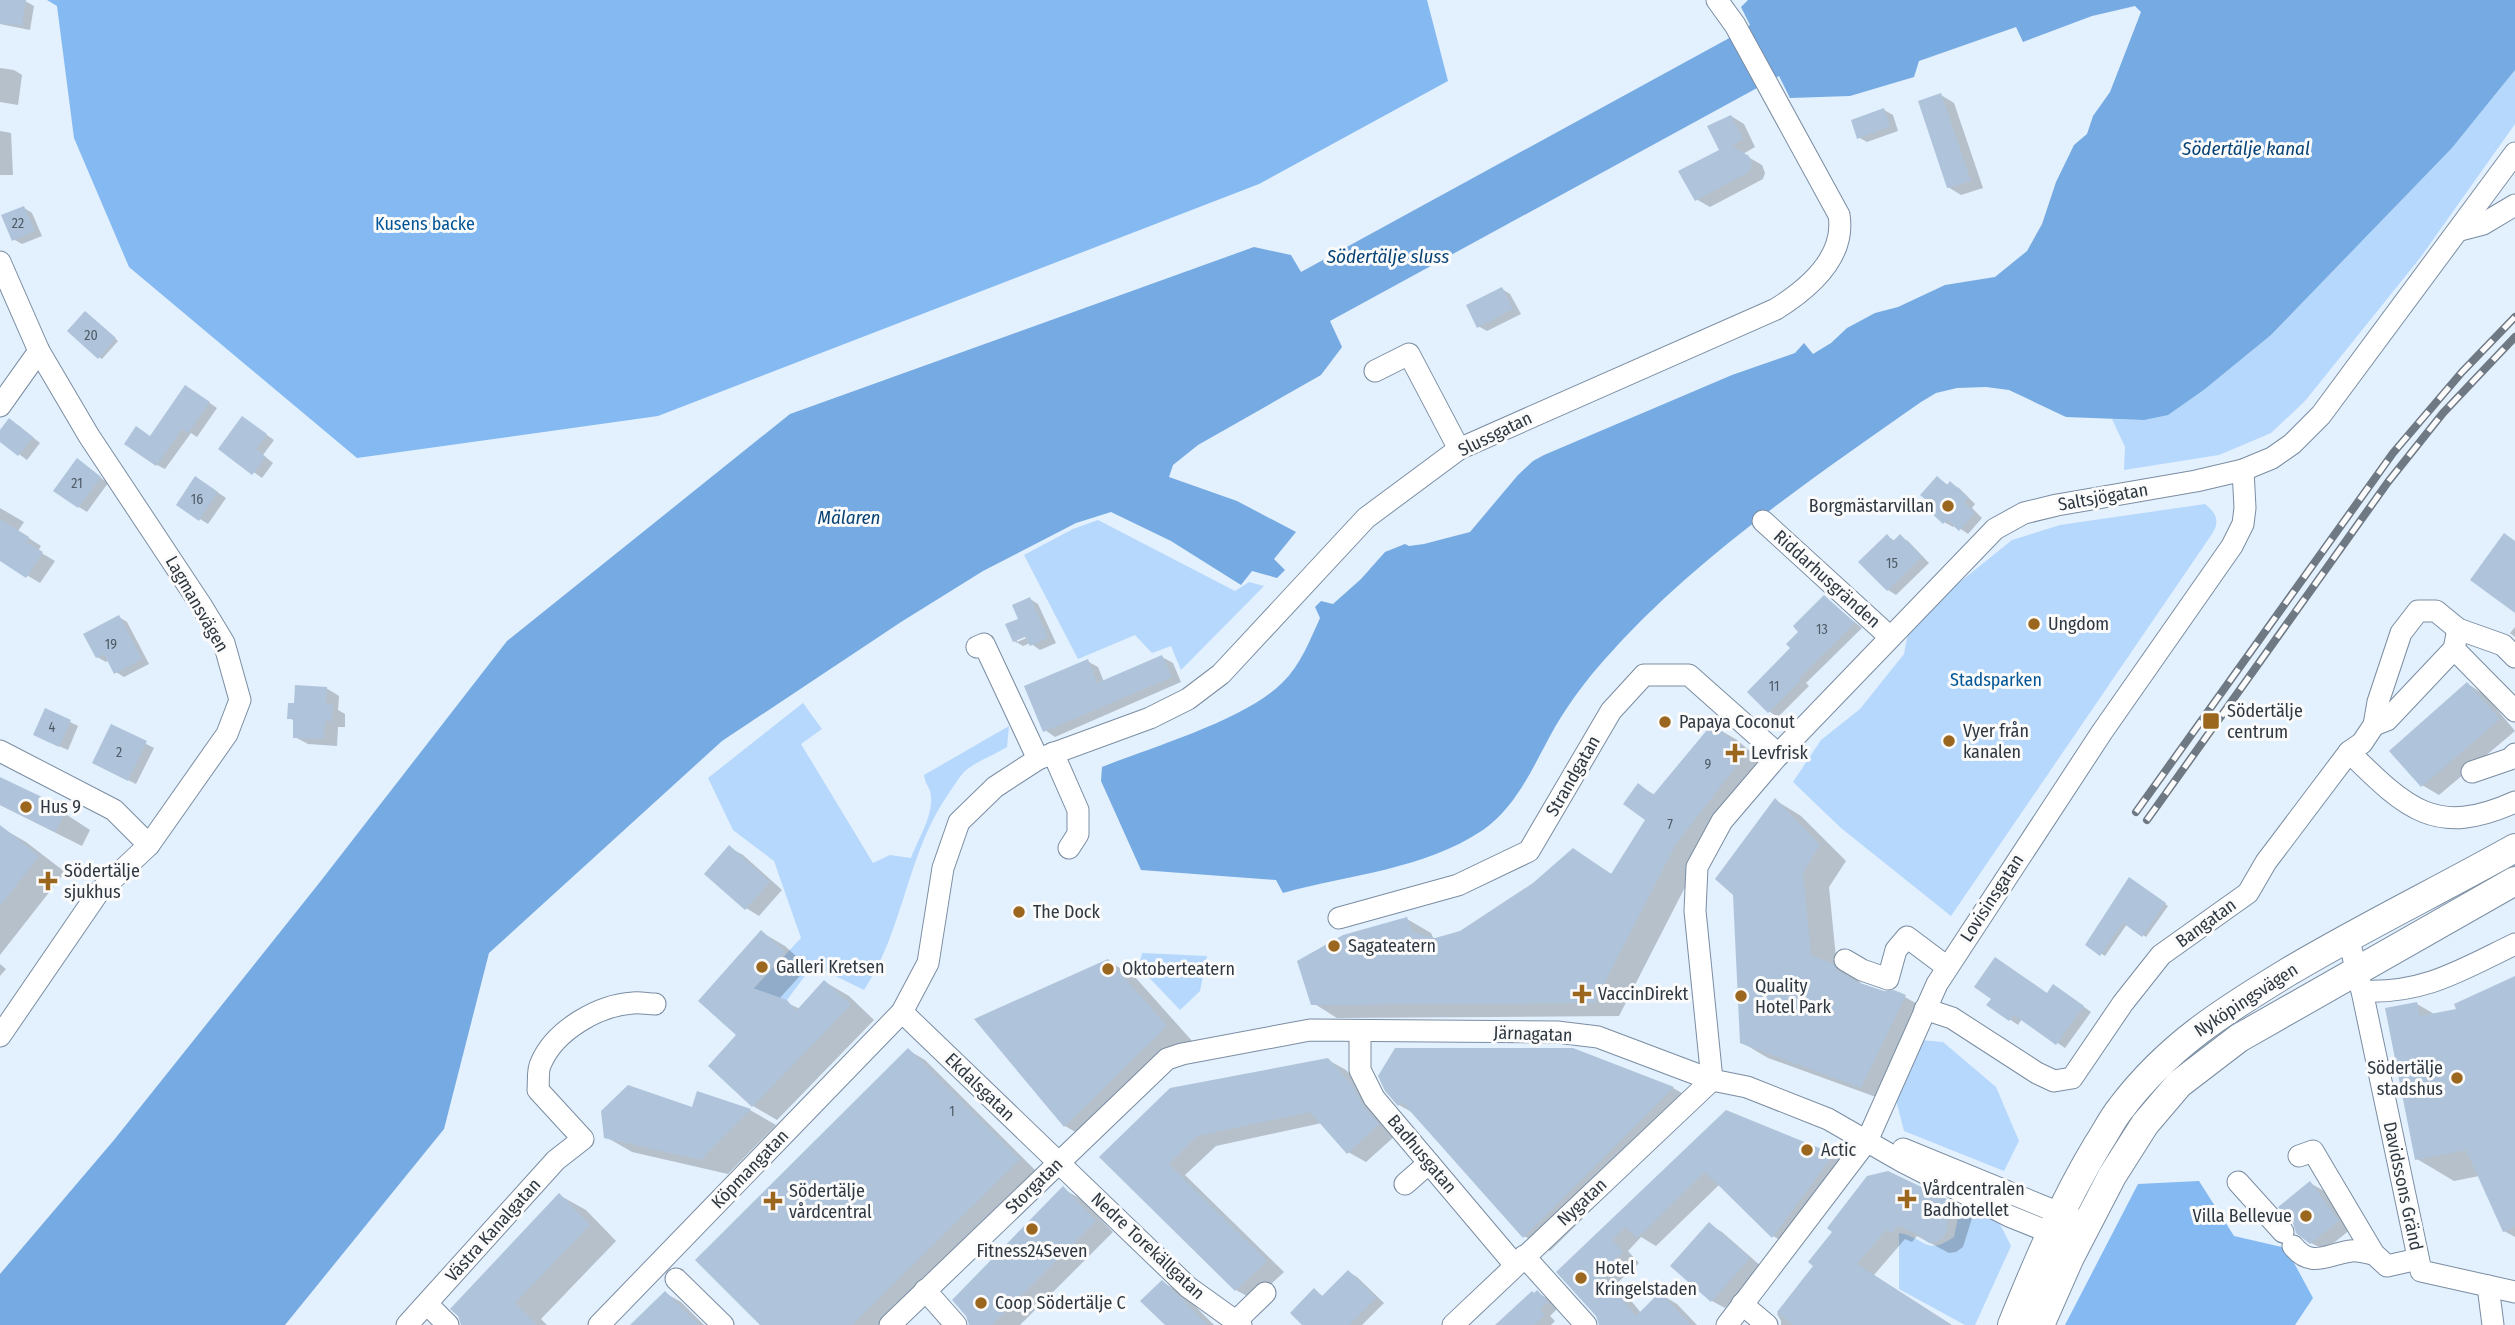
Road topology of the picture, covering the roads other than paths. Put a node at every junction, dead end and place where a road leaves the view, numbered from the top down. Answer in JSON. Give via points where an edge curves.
{"nodes":[{"id":1,"x":1717,"y":0,"type":"edge"},
{"id":2,"x":2515,"y":153,"type":"edge"},
{"id":3,"x":2515,"y":205,"type":"edge"},
{"id":4,"x":2460,"y":230,"type":"junction"},
{"id":5,"x":0,"y":262,"type":"edge"},
{"id":6,"x":40,"y":351,"type":"junction"},
{"id":7,"x":1375,"y":371,"type":"dead end"},
{"id":8,"x":0,"y":406,"type":"edge"},
{"id":9,"x":1459,"y":449,"type":"junction"},
{"id":10,"x":2243,"y":470,"type":"junction"},
{"id":11,"x":1763,"y":521,"type":"dead end"},
{"id":12,"x":1890,"y":637,"type":"junction"},
{"id":13,"x":2456,"y":639,"type":"junction"},
{"id":14,"x":977,"y":647,"type":"dead end"},
{"id":15,"x":2515,"y":657,"type":"edge"},
{"id":16,"x":2515,"y":711,"type":"edge"},
{"id":17,"x":2374,"y":725,"type":"junction"},
{"id":18,"x":0,"y":751,"type":"edge"},
{"id":19,"x":2349,"y":752,"type":"junction"},
{"id":20,"x":2515,"y":754,"type":"edge"},
{"id":21,"x":1779,"y":755,"type":"junction"},
{"id":22,"x":1045,"y":756,"type":"junction"},
{"id":23,"x":2472,"y":772,"type":"dead end"},
{"id":24,"x":2515,"y":802,"type":"edge"},
{"id":25,"x":149,"y":845,"type":"junction"},
{"id":26,"x":1069,"y":848,"type":"dead end"},
{"id":27,"x":2512,"y":856,"type":"edge"},
{"id":28,"x":2515,"y":881,"type":"edge"},
{"id":29,"x":1339,"y":918,"type":"dead end"},
{"id":30,"x":2348,"y":937,"type":"junction"},
{"id":31,"x":2515,"y":944,"type":"edge"},
{"id":32,"x":1845,"y":960,"type":"dead end"},
{"id":33,"x":1947,"y":967,"type":"junction"},
{"id":34,"x":2359,"y":980,"type":"junction"},
{"id":35,"x":655,"y":1004,"type":"dead end"},
{"id":36,"x":1925,"y":1009,"type":"junction"},
{"id":37,"x":902,"y":1012,"type":"junction"},
{"id":38,"x":1360,"y":1031,"type":"junction"},
{"id":39,"x":0,"y":1036,"type":"edge"},
{"id":40,"x":1182,"y":1054,"type":"joint"},
{"id":41,"x":1712,"y":1080,"type":"junction"},
{"id":42,"x":1867,"y":1141,"type":"junction"},
{"id":43,"x":2299,"y":1157,"type":"dead end"},
{"id":44,"x":1059,"y":1163,"type":"junction"},
{"id":45,"x":1429,"y":1163,"type":"junction"},
{"id":46,"x":2238,"y":1182,"type":"dead end"},
{"id":47,"x":1405,"y":1184,"type":"dead end"},
{"id":48,"x":2055,"y":1223,"type":"junction"},
{"id":49,"x":2082,"y":1234,"type":"junction"},
{"id":50,"x":2374,"y":1254,"type":"junction"},
{"id":51,"x":1519,"y":1261,"type":"junction"},
{"id":52,"x":2419,"y":1265,"type":"junction"},
{"id":53,"x":676,"y":1279,"type":"dead end"},
{"id":54,"x":2488,"y":1286,"type":"junction"},
{"id":55,"x":2515,"y":1292,"type":"edge"},
{"id":56,"x":1265,"y":1293,"type":"dead end"},
{"id":57,"x":932,"y":1298,"type":"junction"},
{"id":58,"x":427,"y":1304,"type":"junction"},
{"id":59,"x":1742,"y":1304,"type":"junction"},
{"id":60,"x":1238,"y":1323,"type":"edge"},
{"id":61,"x":407,"y":1325,"type":"edge"},
{"id":62,"x":448,"y":1325,"type":"edge"},
{"id":63,"x":599,"y":1325,"type":"edge"},
{"id":64,"x":723,"y":1325,"type":"edge"},
{"id":65,"x":890,"y":1325,"type":"edge"},
{"id":66,"x":956,"y":1325,"type":"edge"},
{"id":67,"x":1453,"y":1325,"type":"edge"},
{"id":68,"x":1586,"y":1325,"type":"edge"},
{"id":69,"x":1727,"y":1325,"type":"edge"},
{"id":70,"x":1767,"y":1325,"type":"edge"},
{"id":71,"x":2012,"y":1325,"type":"edge"},
{"id":72,"x":2040,"y":1325,"type":"edge"},
{"id":73,"x":2493,"y":1325,"type":"edge"}],
"edges":[{"from":1,"to":9,"type":"street","name":"Slussgatan","via":[[1735,24],[1839,215],[1842,230],[1836,245],[1815,279],[1776,309]]},
{"from":2,"to":4,"type":"street","name":"Saltsjögatan"},
{"from":3,"to":4,"type":"street","via":[[2483,224]]},
{"from":4,"to":10,"type":"street","name":"Saltsjögatan","via":[[2321,415],[2292,444]]},
{"from":5,"to":6,"type":"street","name":"Lagmansvägen"},
{"from":6,"to":8,"type":"street"},
{"from":6,"to":25,"type":"street","name":"Lagmansvägen","via":[[89,436],[224,643],[240,700],[227,734]]},
{"from":7,"to":9,"type":"street","via":[[1409,354]]},
{"from":9,"to":22,"type":"street","name":"Slussgatan","via":[[1366,517],[1221,674],[1188,699],[1150,718]]},
{"from":10,"to":12,"type":"street","name":"Saltsjögatan","via":[[2024,513],[1995,528]]},
{"from":10,"to":33,"type":"street","name":"Lovisinsgatan","via":[[2243,524],[2232,546]]},
{"from":11,"to":12,"type":"street","name":"Riddarhusgränden"},
{"from":12,"to":21,"type":"street","name":"Saltsjögatan"},
{"from":13,"to":15,"type":"street","via":[[2503,645]]},
{"from":13,"to":16,"type":"street"},
{"from":13,"to":17,"type":"street","name":"Bangatan","via":[[2387,720]]},
{"from":13,"to":17,"type":"street","via":[[2436,611],[2417,611],[2401,633]]},
{"from":14,"to":22,"type":"street","via":[[984,644],[1006,705]]},
{"from":17,"to":19,"type":"street","name":"Bangatan"},
{"from":18,"to":25,"type":"street","via":[[114,810]]},
{"from":19,"to":24,"type":"street","via":[[2386,789],[2437,818],[2472,818]]},
{"from":19,"to":36,"type":"street","name":"Bangatan","via":[[2248,892],[2161,955],[2072,1078],[2054,1081],[1952,1018]]},
{"from":20,"to":23,"type":"street"},
{"from":21,"to":29,"type":"street","name":"Strandgatan","via":[[1689,675],[1644,675],[1611,711],[1529,851],[1458,884]]},
{"from":21,"to":41,"type":"street","name":"Saltsjögatan","via":[[1722,821],[1697,867],[1695,911]]},
{"from":22,"to":26,"type":"street","via":[[1078,810],[1078,834]]},
{"from":22,"to":37,"type":"street","via":[[995,787],[959,822],[943,868],[928,963]]},
{"from":25,"to":39,"type":"street","name":"Lagmansvägen","via":[[98,893]]},
{"from":27,"to":30,"type":"main road","name":"Nyköpingsvägen"},
{"from":28,"to":34,"type":"main road","name":"Nyköpingsvägen"},
{"from":30,"to":34,"type":"street","name":"Davidssons Gränd"},
{"from":30,"to":48,"type":"main road","name":"Nyköpingsvägen","via":[[2223,1011],[2161,1061],[2120,1109]]},
{"from":31,"to":34,"type":"street","via":[[2435,982],[2391,992]]},
{"from":32,"to":33,"type":"street","via":[[1888,979],[1896,950],[1907,937]]},
{"from":33,"to":36,"type":"street","name":"Lovisinsgatan"},
{"from":34,"to":49,"type":"main road","name":"Nyköpingsvägen","via":[[2239,1038],[2179,1084],[2145,1124]]},
{"from":34,"to":52,"type":"street","name":"Davidssons Gränd"},
{"from":35,"to":58,"type":"street","name":"Västra Kanalgatan","via":[[632,1003],[589,1016],[553,1042],[539,1065],[538,1090],[583,1139],[556,1160]]},
{"from":36,"to":42,"type":"street","name":"Lovisinsgatan"},
{"from":37,"to":44,"type":"street","name":"Ekdalsgatan"},
{"from":37,"to":63,"type":"street","name":"Köpmangatan"},
{"from":38,"to":40,"type":"street","name":"Järnagatan","via":[[1310,1030]]},
{"from":38,"to":41,"type":"street","name":"Järnagatan","via":[[1557,1032],[1598,1037]]},
{"from":38,"to":45,"type":"street","name":"Badhusgatan","via":[[1360,1070],[1374,1098]]},
{"from":40,"to":44,"type":"street","name":"Storgatan","via":[[1153,1070]]},
{"from":41,"to":42,"type":"street","name":"Järnagatan","via":[[1747,1087],[1828,1119]]},
{"from":41,"to":51,"type":"street","name":"Nygatan"},
{"from":42,"to":48,"type":"street","name":"Järnagatan","via":[[2009,1216]]},
{"from":42,"to":59,"type":"street","name":"Lovisinsgatan"},
{"from":43,"to":50,"type":"street","via":[[2313,1151]]},
{"from":44,"to":57,"type":"street","name":"Storgatan"},
{"from":44,"to":60,"type":"street","name":"Nedre Torekällgatan","via":[[1188,1287]]},
{"from":45,"to":47,"type":"street"},
{"from":45,"to":51,"type":"street","name":"Badhusgatan"},
{"from":46,"to":50,"type":"street","via":[[2301,1256],[2320,1258],[2353,1251]]},
{"from":48,"to":49,"type":"street","name":"Järnagatan"},
{"from":48,"to":71,"type":"main road","name":"Nyköpingsvägen"},
{"from":49,"to":72,"type":"main road","name":"Nyköpingsvägen"},
{"from":50,"to":52,"type":"street","via":[[2388,1266]]},
{"from":51,"to":67,"type":"street","name":"Nygatan"},
{"from":51,"to":68,"type":"street","name":"Badhusgatan"},
{"from":52,"to":54,"type":"street"},
{"from":53,"to":64,"type":"street"},
{"from":54,"to":55,"type":"street"},
{"from":54,"to":73,"type":"street"},
{"from":56,"to":60,"type":"street"},
{"from":57,"to":65,"type":"street","name":"Storgatan"},
{"from":57,"to":66,"type":"street"},
{"from":58,"to":61,"type":"street","name":"Västra Kanalgatan"},
{"from":58,"to":62,"type":"street"},
{"from":59,"to":69,"type":"street","name":"Lovisinsgatan"},
{"from":59,"to":70,"type":"street"}]}
